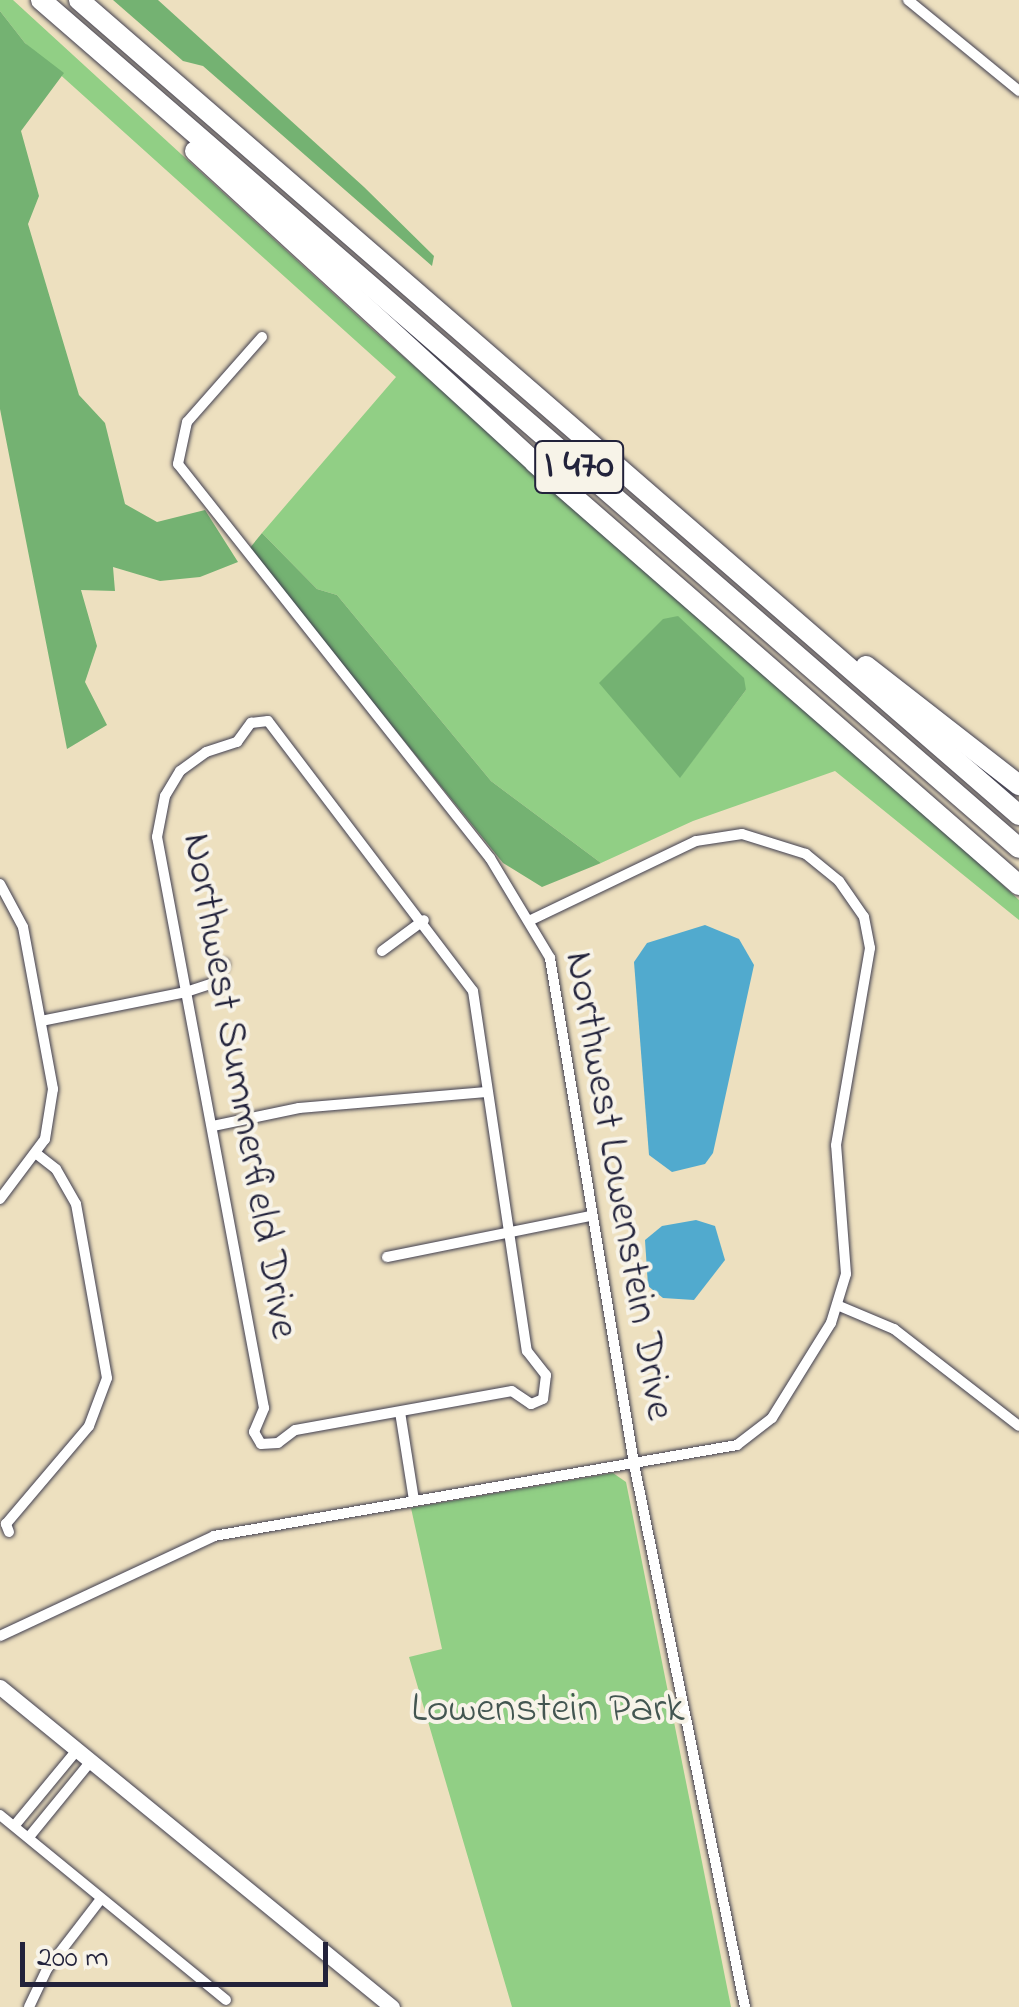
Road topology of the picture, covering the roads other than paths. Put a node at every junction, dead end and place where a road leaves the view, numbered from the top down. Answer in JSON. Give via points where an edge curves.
{"nodes":[{"id":1,"x":41,"y":0,"type":"edge"},
{"id":2,"x":79,"y":0,"type":"edge"},
{"id":3,"x":908,"y":0,"type":"edge"},
{"id":4,"x":139,"y":85,"type":"junction"},
{"id":5,"x":1019,"y":91,"type":"edge"},
{"id":6,"x":262,"y":338,"type":"dead end"},
{"id":7,"x":721,"y":557,"type":"junction"},
{"id":8,"x":1019,"y":784,"type":"edge"},
{"id":9,"x":1019,"y":815,"type":"edge"},
{"id":10,"x":1019,"y":848,"type":"edge"},
{"id":11,"x":0,"y":884,"type":"edge"},
{"id":12,"x":1019,"y":884,"type":"edge"},
{"id":13,"x":424,"y":920,"type":"junction"},
{"id":14,"x":531,"y":920,"type":"junction"},
{"id":15,"x":382,"y":951,"type":"dead end"},
{"id":16,"x":224,"y":964,"type":"dead end"},
{"id":17,"x":186,"y":992,"type":"junction"},
{"id":18,"x":41,"y":1021,"type":"junction"},
{"id":19,"x":486,"y":1092,"type":"junction"},
{"id":20,"x":212,"y":1126,"type":"junction"},
{"id":21,"x":37,"y":1154,"type":"junction"},
{"id":22,"x":0,"y":1199,"type":"edge"},
{"id":23,"x":591,"y":1216,"type":"junction"},
{"id":24,"x":508,"y":1234,"type":"junction"},
{"id":25,"x":387,"y":1257,"type":"dead end"},
{"id":26,"x":837,"y":1305,"type":"junction"},
{"id":27,"x":400,"y":1412,"type":"junction"},
{"id":28,"x":1019,"y":1426,"type":"edge"},
{"id":29,"x":634,"y":1464,"type":"junction"},
{"id":30,"x":414,"y":1500,"type":"junction"},
{"id":31,"x":5,"y":1526,"type":"edge"},
{"id":32,"x":0,"y":1636,"type":"edge"},
{"id":33,"x":0,"y":1688,"type":"edge"},
{"id":34,"x":78,"y":1750,"type":"junction"},
{"id":35,"x":91,"y":1761,"type":"junction"},
{"id":36,"x":0,"y":1815,"type":"edge"},
{"id":37,"x":15,"y":1826,"type":"junction"},
{"id":38,"x":29,"y":1838,"type":"junction"},
{"id":39,"x":101,"y":1899,"type":"junction"},
{"id":40,"x":226,"y":2000,"type":"dead end"},
{"id":41,"x":29,"y":2007,"type":"edge"},
{"id":42,"x":392,"y":2007,"type":"edge"},
{"id":43,"x":744,"y":2007,"type":"edge"}],
"edges":[{"from":1,"to":4,"type":"highway","number":"I 470"},
{"from":2,"to":7,"type":"highway","number":"I 470"},
{"from":3,"to":5,"type":"street"},
{"from":4,"to":10,"type":"highway","number":"I 470"},
{"from":4,"to":12,"type":"highway","via":[[174,131],[535,464]]},
{"from":6,"to":14,"type":"street","name":"Northwest Lowenstein Drive","via":[[188,422],[178,464],[490,858]]},
{"from":7,"to":8,"type":"highway"},
{"from":7,"to":9,"type":"highway","number":"I 470"},
{"from":11,"to":18,"type":"street","via":[[18,912]]},
{"from":13,"to":15,"type":"street"},
{"from":13,"to":17,"type":"street","name":"Northwest Summerfield Drive","via":[[280,745],[277,731],[268,722],[251,723],[237,742],[206,752],[180,771],[159,817],[157,837]]},
{"from":13,"to":19,"type":"street","name":"Northwest Summerfield Drive","via":[[473,991]]},
{"from":14,"to":23,"type":"street","name":"Northwest Lowenstein Drive","via":[[557,981]]},
{"from":14,"to":26,"type":"street","via":[[696,841],[742,834],[806,854],[839,880],[864,917],[870,948],[836,1145],[847,1222],[846,1274]]},
{"from":16,"to":17,"type":"street","via":[[216,982]]},
{"from":17,"to":18,"type":"street"},
{"from":17,"to":20,"type":"street","name":"Northwest Summerfield Drive"},
{"from":18,"to":21,"type":"street","via":[[52,1109]]},
{"from":19,"to":20,"type":"street","via":[[299,1108]]},
{"from":19,"to":24,"type":"street","name":"Northwest Summerfield Drive"},
{"from":20,"to":27,"type":"street","name":"Northwest Summerfield Drive","via":[[264,1408],[254,1432],[261,1444],[278,1443],[295,1430]]},
{"from":21,"to":22,"type":"street"},
{"from":21,"to":31,"type":"street","via":[[56,1169],[76,1204],[106,1378],[89,1426]]},
{"from":23,"to":24,"type":"street"},
{"from":23,"to":29,"type":"street","name":"Northwest Lowenstein Drive"},
{"from":24,"to":25,"type":"street"},
{"from":24,"to":27,"type":"street","name":"Northwest Summerfield Drive","via":[[527,1351],[548,1387],[543,1400],[530,1404],[512,1391]]},
{"from":26,"to":28,"type":"street","via":[[894,1329]]},
{"from":26,"to":29,"type":"street","via":[[772,1418],[737,1445]]},
{"from":27,"to":30,"type":"street"},
{"from":29,"to":30,"type":"street"},
{"from":29,"to":43,"type":"street","name":"Northwest Lowenstein Drive"},
{"from":30,"to":32,"type":"street","via":[[214,1536]]},
{"from":33,"to":34,"type":"main road"},
{"from":34,"to":35,"type":"main road"},
{"from":34,"to":37,"type":"street"},
{"from":35,"to":38,"type":"street"},
{"from":35,"to":42,"type":"main road"},
{"from":36,"to":37,"type":"street"},
{"from":37,"to":38,"type":"street"},
{"from":38,"to":39,"type":"street"},
{"from":39,"to":40,"type":"street"},
{"from":39,"to":41,"type":"street","via":[[47,1969]]}]}
